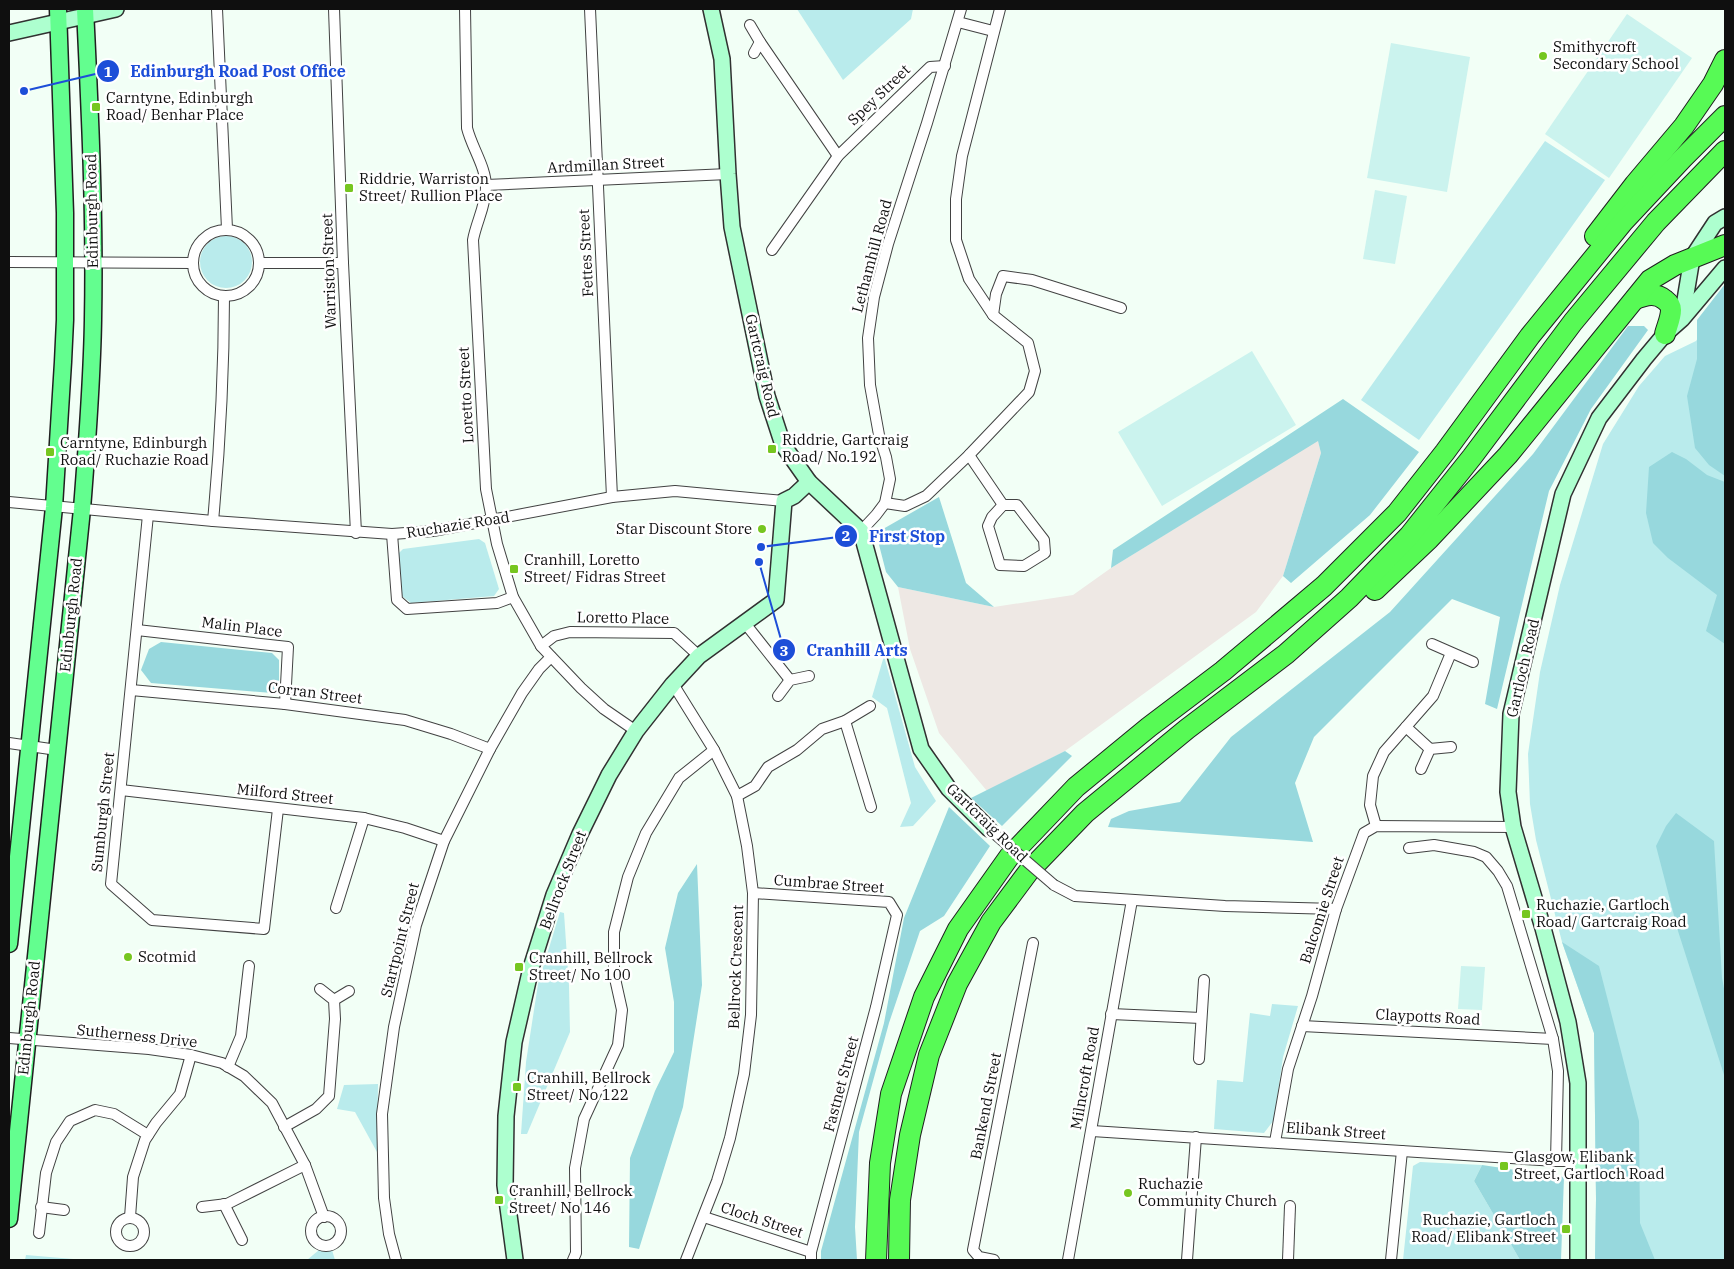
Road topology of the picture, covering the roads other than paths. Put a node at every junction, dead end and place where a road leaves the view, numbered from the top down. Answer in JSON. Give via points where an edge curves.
{"nodes":[{"id":1,"x":116,"y":9,"type":"edge"},
{"id":2,"x":218,"y":9,"type":"edge"},
{"id":3,"x":334,"y":9,"type":"edge"},
{"id":4,"x":465,"y":9,"type":"edge"},
{"id":5,"x":590,"y":9,"type":"edge"},
{"id":6,"x":711,"y":9,"type":"edge"},
{"id":7,"x":961,"y":9,"type":"edge"},
{"id":8,"x":1000,"y":9,"type":"edge"},
{"id":9,"x":86,"y":12,"type":"edge"},
{"id":10,"x":58,"y":15,"type":"edge"},
{"id":11,"x":958,"y":22,"type":"junction"},
{"id":12,"x":750,"y":25,"type":"dead end"},
{"id":13,"x":993,"y":31,"type":"junction"},
{"id":14,"x":9,"y":33,"type":"edge"},
{"id":15,"x":760,"y":42,"type":"junction"},
{"id":16,"x":754,"y":53,"type":"dead end"},
{"id":17,"x":1725,"y":60,"type":"edge"},
{"id":18,"x":945,"y":66,"type":"junction"},
{"id":19,"x":1725,"y":116,"type":"edge"},
{"id":20,"x":1725,"y":151,"type":"edge"},
{"id":21,"x":838,"y":156,"type":"junction"},
{"id":22,"x":728,"y":174,"type":"junction"},
{"id":23,"x":598,"y":180,"type":"junction"},
{"id":24,"x":486,"y":185,"type":"junction"},
{"id":25,"x":1725,"y":217,"type":"edge"},
{"id":26,"x":227,"y":229,"type":"junction"},
{"id":27,"x":1725,"y":245,"type":"edge"},
{"id":28,"x":772,"y":250,"type":"dead end"},
{"id":29,"x":1692,"y":258,"type":"junction"},
{"id":30,"x":9,"y":262,"type":"edge"},
{"id":31,"x":94,"y":262,"type":"junction"},
{"id":32,"x":65,"y":263,"type":"junction"},
{"id":33,"x":193,"y":263,"type":"junction"},
{"id":34,"x":259,"y":263,"type":"junction"},
{"id":35,"x":343,"y":263,"type":"junction"},
{"id":36,"x":1725,"y":268,"type":"edge"},
{"id":37,"x":224,"y":296,"type":"junction"},
{"id":38,"x":1635,"y":299,"type":"junction"},
{"id":39,"x":1121,"y":308,"type":"dead end"},
{"id":40,"x":993,"y":315,"type":"junction"},
{"id":41,"x":1682,"y":319,"type":"junction"},
{"id":42,"x":1665,"y":334,"type":"junction"},
{"id":43,"x":1530,"y":336,"type":"junction"},
{"id":44,"x":969,"y":455,"type":"junction"},
{"id":45,"x":809,"y":482,"type":"junction"},
{"id":46,"x":612,"y":497,"type":"junction"},
{"id":47,"x":784,"y":501,"type":"junction"},
{"id":48,"x":9,"y":502,"type":"edge"},
{"id":49,"x":885,"y":503,"type":"junction"},
{"id":50,"x":1003,"y":505,"type":"junction"},
{"id":51,"x":54,"y":507,"type":"junction"},
{"id":52,"x":82,"y":509,"type":"junction"},
{"id":53,"x":148,"y":515,"type":"junction"},
{"id":54,"x":214,"y":521,"type":"junction"},
{"id":55,"x":491,"y":521,"type":"junction"},
{"id":56,"x":861,"y":531,"type":"junction"},
{"id":57,"x":356,"y":533,"type":"junction"},
{"id":58,"x":392,"y":534,"type":"junction"},
{"id":59,"x":513,"y":597,"type":"junction"},
{"id":60,"x":744,"y":622,"type":"junction"},
{"id":61,"x":137,"y":630,"type":"junction"},
{"id":62,"x":1432,"y":644,"type":"dead end"},
{"id":63,"x":541,"y":646,"type":"junction"},
{"id":64,"x":1452,"y":653,"type":"junction"},
{"id":65,"x":1286,"y":654,"type":"junction"},
{"id":66,"x":699,"y":656,"type":"junction"},
{"id":67,"x":551,"y":657,"type":"junction"},
{"id":68,"x":1473,"y":662,"type":"dead end"},
{"id":69,"x":809,"y":676,"type":"dead end"},
{"id":70,"x":790,"y":680,"type":"junction"},
{"id":71,"x":673,"y":684,"type":"junction"},
{"id":72,"x":131,"y":690,"type":"junction"},
{"id":73,"x":778,"y":696,"type":"dead end"},
{"id":74,"x":285,"y":704,"type":"junction"},
{"id":75,"x":870,"y":706,"type":"dead end"},
{"id":76,"x":845,"y":720,"type":"junction"},
{"id":77,"x":1406,"y":727,"type":"junction"},
{"id":78,"x":636,"y":731,"type":"junction"},
{"id":79,"x":9,"y":742,"type":"edge"},
{"id":80,"x":29,"y":746,"type":"junction"},
{"id":81,"x":1450,"y":747,"type":"dead end"},
{"id":82,"x":490,"y":749,"type":"junction"},
{"id":83,"x":1430,"y":749,"type":"junction"},
{"id":84,"x":57,"y":750,"type":"junction"},
{"id":85,"x":714,"y":750,"type":"junction"},
{"id":86,"x":1421,"y":769,"type":"dead end"},
{"id":87,"x":121,"y":790,"type":"junction"},
{"id":88,"x":737,"y":796,"type":"junction"},
{"id":89,"x":871,"y":807,"type":"dead end"},
{"id":90,"x":278,"y":809,"type":"junction"},
{"id":91,"x":364,"y":818,"type":"junction"},
{"id":92,"x":1376,"y":826,"type":"junction"},
{"id":93,"x":1435,"y":827,"type":"junction"},
{"id":94,"x":1513,"y":827,"type":"junction"},
{"id":95,"x":989,"y":829,"type":"joint"},
{"id":96,"x":444,"y":841,"type":"junction"},
{"id":97,"x":1434,"y":845,"type":"junction"},
{"id":98,"x":1409,"y":848,"type":"dead end"},
{"id":99,"x":341,"y":894,"type":"junction"},
{"id":100,"x":753,"y":894,"type":"junction"},
{"id":101,"x":351,"y":898,"type":"dead end"},
{"id":102,"x":1132,"y":900,"type":"junction"},
{"id":103,"x":336,"y":908,"type":"dead end"},
{"id":104,"x":1336,"y":909,"type":"junction"},
{"id":105,"x":897,"y":915,"type":"joint"},
{"id":106,"x":1033,"y":943,"type":"dead end"},
{"id":107,"x":9,"y":944,"type":"edge"},
{"id":108,"x":249,"y":966,"type":"dead end"},
{"id":109,"x":1204,"y":980,"type":"dead end"},
{"id":110,"x":320,"y":989,"type":"dead end"},
{"id":111,"x":349,"y":991,"type":"dead end"},
{"id":112,"x":334,"y":1000,"type":"junction"},
{"id":113,"x":1111,"y":1014,"type":"junction"},
{"id":114,"x":1201,"y":1018,"type":"junction"},
{"id":115,"x":1302,"y":1026,"type":"junction"},
{"id":116,"x":9,"y":1038,"type":"edge"},
{"id":117,"x":1553,"y":1039,"type":"junction"},
{"id":118,"x":27,"y":1040,"type":"junction"},
{"id":119,"x":191,"y":1055,"type":"junction"},
{"id":120,"x":1199,"y":1059,"type":"dead end"},
{"id":121,"x":228,"y":1067,"type":"junction"},
{"id":122,"x":284,"y":1127,"type":"junction"},
{"id":123,"x":1092,"y":1131,"type":"junction"},
{"id":124,"x":148,"y":1134,"type":"junction"},
{"id":125,"x":1196,"y":1137,"type":"junction"},
{"id":126,"x":1275,"y":1142,"type":"junction"},
{"id":127,"x":12,"y":1145,"type":"edge"},
{"id":128,"x":1402,"y":1151,"type":"junction"},
{"id":129,"x":1556,"y":1161,"type":"junction"},
{"id":130,"x":1578,"y":1161,"type":"junction"},
{"id":131,"x":305,"y":1166,"type":"junction"},
{"id":132,"x":224,"y":1204,"type":"junction"},
{"id":133,"x":1290,"y":1206,"type":"dead end"},
{"id":134,"x":42,"y":1207,"type":"junction"},
{"id":135,"x":202,"y":1207,"type":"dead end"},
{"id":136,"x":64,"y":1210,"type":"dead end"},
{"id":137,"x":130,"y":1217,"type":"dead end"},
{"id":138,"x":324,"y":1217,"type":"dead end"},
{"id":139,"x":704,"y":1217,"type":"junction"},
{"id":140,"x":9,"y":1219,"type":"edge"},
{"id":141,"x":39,"y":1233,"type":"dead end"},
{"id":142,"x":242,"y":1240,"type":"dead end"},
{"id":143,"x":811,"y":1256,"type":"edge"},
{"id":144,"x":396,"y":1260,"type":"edge"},
{"id":145,"x":515,"y":1260,"type":"edge"},
{"id":146,"x":573,"y":1260,"type":"edge"},
{"id":147,"x":686,"y":1260,"type":"edge"},
{"id":148,"x":876,"y":1260,"type":"edge"},
{"id":149,"x":899,"y":1260,"type":"edge"},
{"id":150,"x":994,"y":1260,"type":"edge"},
{"id":151,"x":1068,"y":1260,"type":"edge"},
{"id":152,"x":1187,"y":1260,"type":"edge"},
{"id":153,"x":1288,"y":1260,"type":"edge"},
{"id":154,"x":1391,"y":1260,"type":"edge"},
{"id":155,"x":1578,"y":1260,"type":"edge"}],
"edges":[{"from":1,"to":9,"type":"street"},
{"from":2,"to":26,"type":"street"},
{"from":3,"to":35,"type":"street","name":"Warriston Street"},
{"from":4,"to":24,"type":"street","name":"Loretto Street","via":[[468,128]]},
{"from":5,"to":23,"type":"street","name":"Fettes Street"},
{"from":6,"to":22,"type":"street","name":"Gartcraig Road","via":[[722,58]]},
{"from":7,"to":11,"type":"street","name":"Lethamhill Road"},
{"from":8,"to":13,"type":"street"},
{"from":9,"to":10,"type":"street"},
{"from":9,"to":31,"type":"main road","name":"Edinburgh Road"},
{"from":10,"to":14,"type":"street"},
{"from":10,"to":32,"type":"main road","name":"Edinburgh Road"},
{"from":11,"to":13,"type":"street"},
{"from":11,"to":18,"type":"street","name":"Lethamhill Road"},
{"from":12,"to":15,"type":"street"},
{"from":13,"to":40,"type":"street","via":[[962,156],[956,198],[956,240],[969,279]]},
{"from":15,"to":16,"type":"street"},
{"from":15,"to":21,"type":"street"},
{"from":17,"to":43,"type":"highway","via":[[1684,126],[1588,244]]},
{"from":18,"to":21,"type":"street","name":"Spey Street","via":[[930,67]]},
{"from":18,"to":49,"type":"street","name":"Lethamhill Road","via":[[888,244],[870,322],[870,384],[890,479]]},
{"from":19,"to":43,"type":"highway","via":[[1623,222]]},
{"from":20,"to":65,"type":"highway","via":[[1656,222],[1573,322],[1409,536],[1349,598]]},
{"from":21,"to":28,"type":"street","name":"Spey Street"},
{"from":22,"to":23,"type":"street","name":"Ardmillan Street"},
{"from":22,"to":45,"type":"street","name":"Gartcraig Road","via":[[732,226],[767,396],[782,445]]},
{"from":23,"to":24,"type":"street","name":"Ardmillan Street"},
{"from":23,"to":46,"type":"street","name":"Fettes Street"},
{"from":24,"to":55,"type":"street","name":"Loretto Street","via":[[473,240],[486,489]]},
{"from":25,"to":29,"type":"street","via":[[1715,223]]},
{"from":26,"to":33,"type":"street","via":[[206,235],[194,252]]},
{"from":26,"to":34,"type":"street","via":[[242,233],[253,243]]},
{"from":27,"to":29,"type":"highway"},
{"from":29,"to":38,"type":"highway","via":[[1650,280]]},
{"from":29,"to":41,"type":"street"},
{"from":30,"to":32,"type":"street"},
{"from":31,"to":32,"type":"street"},
{"from":31,"to":33,"type":"street"},
{"from":31,"to":52,"type":"main road","name":"Edinburgh Road","via":[[92,368]]},
{"from":32,"to":51,"type":"main road","name":"Edinburgh Road","via":[[65,320]]},
{"from":33,"to":37,"type":"street","via":[[199,282],[214,294]]},
{"from":34,"to":35,"type":"street"},
{"from":34,"to":37,"type":"street","via":[[255,278],[245,290]]},
{"from":35,"to":57,"type":"street","name":"Warriston Street"},
{"from":36,"to":41,"type":"street","name":"Gartloch Road"},
{"from":37,"to":54,"type":"street","via":[[221,434]]},
{"from":38,"to":42,"type":"highway","via":[[1655,295],[1670,304]]},
{"from":38,"to":65,"type":"highway","via":[[1508,455],[1429,539],[1356,608]]},
{"from":39,"to":40,"type":"street","via":[[1032,280],[1003,276]]},
{"from":40,"to":44,"type":"street","via":[[1028,343],[1035,371],[1029,392]]},
{"from":41,"to":42,"type":"street","name":"Gartloch Road"},
{"from":42,"to":94,"type":"street","name":"Gartloch Road","via":[[1599,418],[1563,494],[1511,714],[1508,792]]},
{"from":43,"to":148,"type":"highway","via":[[1446,452],[1397,513],[1324,586],[1076,787],[1009,857],[958,930],[924,997],[891,1094],[880,1163]]},
{"from":44,"to":49,"type":"street","via":[[926,496],[905,506]]},
{"from":44,"to":50,"type":"street"},
{"from":45,"to":47,"type":"street"},
{"from":45,"to":56,"type":"street","name":"Gartcraig Road"},
{"from":46,"to":47,"type":"street","name":"Ruchazie Road","via":[[675,491]]},
{"from":46,"to":55,"type":"street","name":"Ruchazie Road"},
{"from":47,"to":60,"type":"street","name":"Bellrock Street","via":[[776,600]]},
{"from":48,"to":51,"type":"street","name":"Ruchazie Road"},
{"from":49,"to":56,"type":"street","name":"Lethamhill Road"},
{"from":50,"to":50,"type":"street","via":[[1017,505],[1044,540],[1045,552],[1024,566],[1000,565],[988,526]]},
{"from":51,"to":52,"type":"street","name":"Ruchazie Road"},
{"from":51,"to":80,"type":"main road","name":"Edinburgh Road"},
{"from":52,"to":53,"type":"street","name":"Ruchazie Road"},
{"from":52,"to":84,"type":"main road","name":"Edinburgh Road"},
{"from":53,"to":54,"type":"street","name":"Ruchazie Road"},
{"from":53,"to":61,"type":"street","name":"Sumburgh Street"},
{"from":54,"to":57,"type":"street","name":"Ruchazie Road"},
{"from":55,"to":58,"type":"street","name":"Ruchazie Road"},
{"from":55,"to":59,"type":"street","name":"Loretto Street"},
{"from":56,"to":95,"type":"street","name":"Gartcraig Road","via":[[921,749],[948,789]]},
{"from":57,"to":58,"type":"street","name":"Ruchazie Road"},
{"from":58,"to":59,"type":"street","via":[[397,600],[408,609],[497,603]]},
{"from":59,"to":63,"type":"street","name":"Loretto Street"},
{"from":60,"to":66,"type":"street","name":"Bellrock Street"},
{"from":60,"to":70,"type":"street"},
{"from":61,"to":72,"type":"street","name":"Sumburgh Street"},
{"from":61,"to":74,"type":"street","name":"Malin Place","via":[[288,647]]},
{"from":62,"to":64,"type":"street"},
{"from":63,"to":66,"type":"street","name":"Loretto Place","via":[[554,636],[570,632],[674,633]]},
{"from":63,"to":67,"type":"street","name":"Loretto Street"},
{"from":64,"to":68,"type":"street"},
{"from":64,"to":77,"type":"street","via":[[1433,696]]},
{"from":65,"to":149,"type":"highway","via":[[1187,729],[1085,813],[1029,871],[991,922],[956,984],[929,1055],[910,1135],[900,1200]]},
{"from":66,"to":71,"type":"street","name":"Bellrock Street"},
{"from":67,"to":78,"type":"street","name":"Loretto Street","via":[[604,709]]},
{"from":67,"to":82,"type":"street","name":"Startpoint Street","via":[[522,693]]},
{"from":69,"to":70,"type":"street"},
{"from":70,"to":73,"type":"street"},
{"from":71,"to":78,"type":"street","name":"Bellrock Street"},
{"from":71,"to":85,"type":"street","name":"Bellrock Crescent"},
{"from":72,"to":74,"type":"street","name":"Corran Street"},
{"from":72,"to":87,"type":"street","name":"Sumburgh Street"},
{"from":74,"to":82,"type":"street","name":"Corran Street","via":[[405,720]]},
{"from":75,"to":76,"type":"street"},
{"from":76,"to":88,"type":"street","via":[[822,729],[797,750],[768,767],[755,786]]},
{"from":76,"to":89,"type":"street"},
{"from":77,"to":83,"type":"street"},
{"from":77,"to":92,"type":"street","via":[[1384,752],[1373,776],[1370,805]]},
{"from":78,"to":145,"type":"street","name":"Bellrock Street","via":[[609,775],[554,895],[531,968],[514,1042],[506,1116],[505,1185]]},
{"from":79,"to":80,"type":"street"},
{"from":80,"to":84,"type":"street"},
{"from":80,"to":107,"type":"main road","name":"Edinburgh Road"},
{"from":81,"to":83,"type":"street"},
{"from":82,"to":96,"type":"street","name":"Startpoint Street"},
{"from":83,"to":86,"type":"street"},
{"from":84,"to":118,"type":"main road","name":"Edinburgh Road"},
{"from":85,"to":88,"type":"street","name":"Bellrock Crescent"},
{"from":85,"to":146,"type":"street","via":[[679,778],[646,833],[628,877],[614,932],[614,974],[622,1010],[618,1044],[584,1119],[575,1168],[576,1253]]},
{"from":87,"to":90,"type":"street","name":"Milford Street"},
{"from":87,"to":90,"type":"street","name":"Sumburgh Street","via":[[111,884],[152,920],[264,929]]},
{"from":88,"to":100,"type":"street","name":"Bellrock Crescent"},
{"from":90,"to":91,"type":"street","name":"Milford Street"},
{"from":91,"to":96,"type":"street","name":"Milford Street"},
{"from":91,"to":99,"type":"street"},
{"from":92,"to":93,"type":"street"},
{"from":92,"to":104,"type":"street","name":"Balcomie Street","via":[[1364,833]]},
{"from":93,"to":94,"type":"street"},
{"from":93,"to":97,"type":"street"},
{"from":94,"to":130,"type":"street","name":"Gartloch Road","via":[[1568,1022],[1578,1083]]},
{"from":95,"to":102,"type":"street","name":"Gartcraig Road","bridge":true,"via":[[1054,885],[1075,896]]},
{"from":96,"to":144,"type":"street","name":"Startpoint Street","via":[[416,925],[394,1027],[382,1114],[384,1198]]},
{"from":97,"to":98,"type":"street"},
{"from":97,"to":117,"type":"street","via":[[1486,857],[1508,886]]},
{"from":99,"to":101,"type":"street"},
{"from":99,"to":103,"type":"street"},
{"from":100,"to":105,"type":"street","name":"Cumbrae Street","via":[[890,902]]},
{"from":100,"to":139,"type":"street","name":"Bellrock Crescent","via":[[751,1015],[744,1074],[730,1138]]},
{"from":102,"to":104,"type":"street","name":"Gartcraig Road"},
{"from":102,"to":113,"type":"street","name":"Milncroft Road"},
{"from":104,"to":115,"type":"street","name":"Balcomie Street"},
{"from":105,"to":143,"type":"street","name":"Fastnet Street"},
{"from":106,"to":150,"type":"street","name":"Bankend Street","via":[[973,1250],[979,1257]]},
{"from":108,"to":121,"type":"street","via":[[241,1036]]},
{"from":109,"to":114,"type":"street"},
{"from":110,"to":112,"type":"street"},
{"from":111,"to":112,"type":"street"},
{"from":112,"to":122,"type":"street","via":[[329,1096],[316,1109]]},
{"from":113,"to":114,"type":"street"},
{"from":113,"to":123,"type":"street","name":"Milncroft Road"},
{"from":114,"to":120,"type":"street"},
{"from":115,"to":117,"type":"street","name":"Claypotts Road"},
{"from":115,"to":126,"type":"street","name":"Balcomie Street","via":[[1288,1069]]},
{"from":116,"to":118,"type":"street","name":"Sutherness Drive"},
{"from":117,"to":129,"type":"street","via":[[1558,1071]]},
{"from":118,"to":119,"type":"street","name":"Sutherness Drive"},
{"from":118,"to":127,"type":"main road","name":"Edinburgh Road"},
{"from":119,"to":121,"type":"street","name":"Sutherness Drive"},
{"from":119,"to":124,"type":"street","via":[[180,1094]]},
{"from":121,"to":122,"type":"street","name":"Sutherness Drive","via":[[244,1076],[272,1103]]},
{"from":122,"to":131,"type":"street","name":"Sutherness Drive"},
{"from":123,"to":125,"type":"street","name":"Elibank Street"},
{"from":123,"to":151,"type":"street","name":"Milncroft Road"},
{"from":124,"to":134,"type":"street","via":[[114,1114],[94,1110],[70,1121],[56,1142],[46,1173]]},
{"from":124,"to":137,"type":"street","via":[[133,1178]]},
{"from":125,"to":126,"type":"street","name":"Elibank Street"},
{"from":125,"to":152,"type":"street"},
{"from":126,"to":128,"type":"street","name":"Elibank Street"},
{"from":127,"to":140,"type":"main road","name":"Edinburgh Road"},
{"from":128,"to":129,"type":"street","name":"Elibank Street"},
{"from":128,"to":154,"type":"street"},
{"from":129,"to":130,"type":"street","name":"Elibank Street"},
{"from":130,"to":155,"type":"street","name":"Gartloch Road"},
{"from":131,"to":132,"type":"street"},
{"from":131,"to":138,"type":"street","name":"Sutherness Drive"},
{"from":132,"to":135,"type":"street"},
{"from":132,"to":142,"type":"street"},
{"from":133,"to":153,"type":"street"},
{"from":134,"to":136,"type":"street"},
{"from":134,"to":141,"type":"street"},
{"from":139,"to":143,"type":"street","name":"Cloch Street"},
{"from":139,"to":147,"type":"street","name":"Bellrock Crescent"}]}
